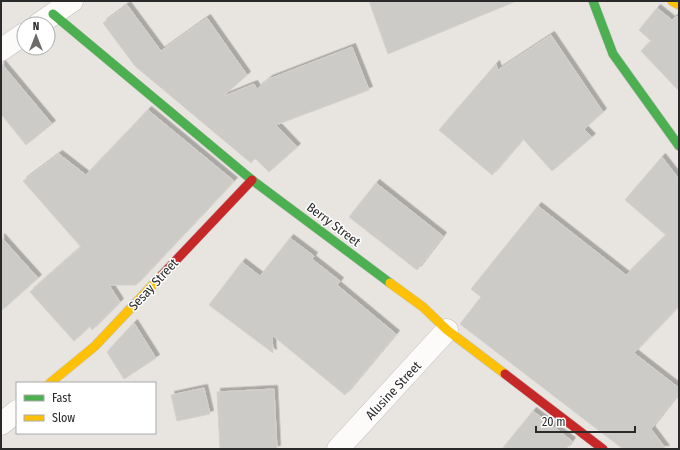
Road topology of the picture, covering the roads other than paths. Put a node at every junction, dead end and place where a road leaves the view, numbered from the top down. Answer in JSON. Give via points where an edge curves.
{"nodes":[{"id":1,"x":72,"y":1,"type":"edge"},
{"id":2,"x":593,"y":1,"type":"edge"},
{"id":3,"x":672,"y":1,"type":"edge"},
{"id":4,"x":679,"y":4,"type":"edge"},
{"id":5,"x":50,"y":16,"type":"edge"},
{"id":6,"x":56,"y":27,"type":"edge"},
{"id":7,"x":16,"y":40,"type":"edge"},
{"id":8,"x":1,"y":50,"type":"edge"},
{"id":9,"x":679,"y":146,"type":"edge"},
{"id":10,"x":252,"y":180,"type":"junction"},
{"id":11,"x":447,"y":330,"type":"junction"},
{"id":12,"x":51,"y":382,"type":"edge"},
{"id":13,"x":16,"y":412,"type":"edge"},
{"id":14,"x":1,"y":424,"type":"edge"},
{"id":15,"x":338,"y":449,"type":"edge"},
{"id":16,"x":603,"y":449,"type":"edge"}],
"edges":[{"from":1,"to":5,"type":"street"},
{"from":2,"to":9,"type":"street","via":[[613,54]]},
{"from":3,"to":4,"type":"street"},
{"from":6,"to":10,"type":"street","name":"Berry Street"},
{"from":7,"to":8,"type":"street"},
{"from":10,"to":11,"type":"street","name":"Berry Street","via":[[423,307]]},
{"from":10,"to":12,"type":"street","name":"Sesay Street","via":[[95,346]]},
{"from":11,"to":15,"type":"street","name":"Alusine Street"},
{"from":11,"to":16,"type":"street","name":"Berry Street"},
{"from":13,"to":14,"type":"street"}]}
